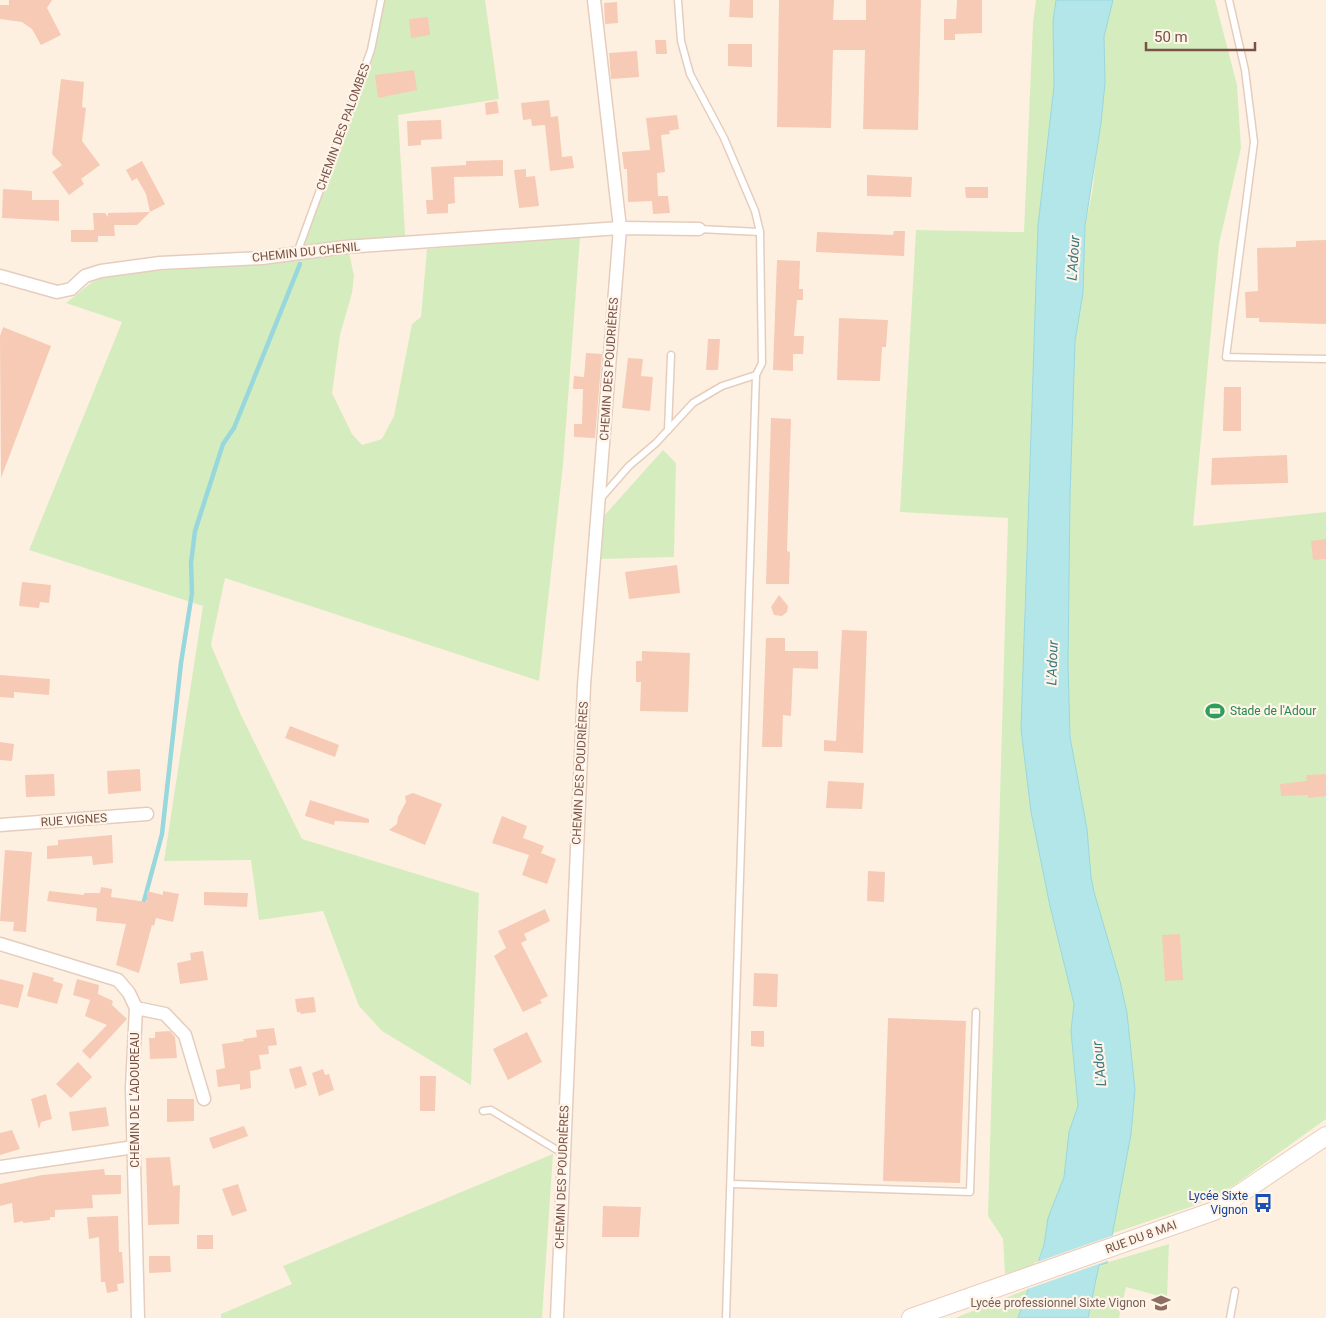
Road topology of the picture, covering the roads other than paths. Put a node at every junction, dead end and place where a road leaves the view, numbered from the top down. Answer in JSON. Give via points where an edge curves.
{"nodes":[{"id":1,"x":381,"y":0,"type":"edge"},
{"id":2,"x":594,"y":0,"type":"edge"},
{"id":3,"x":678,"y":0,"type":"edge"},
{"id":4,"x":1229,"y":0,"type":"edge"},
{"id":5,"x":620,"y":228,"type":"junction"},
{"id":6,"x":698,"y":229,"type":"joint"},
{"id":7,"x":760,"y":232,"type":"junction"},
{"id":8,"x":297,"y":253,"type":"junction"},
{"id":9,"x":0,"y":276,"type":"edge"},
{"id":10,"x":671,"y":355,"type":"dead end"},
{"id":11,"x":1326,"y":359,"type":"edge"},
{"id":12,"x":756,"y":375,"type":"junction"},
{"id":13,"x":668,"y":430,"type":"junction"},
{"id":14,"x":600,"y":499,"type":"junction"},
{"id":15,"x":147,"y":814,"type":"dead end"},
{"id":16,"x":0,"y":825,"type":"edge"},
{"id":17,"x":0,"y":944,"type":"edge"},
{"id":18,"x":136,"y":1008,"type":"junction"},
{"id":19,"x":976,"y":1012,"type":"dead end"},
{"id":20,"x":204,"y":1099,"type":"dead end"},
{"id":21,"x":483,"y":1111,"type":"dead end"},
{"id":22,"x":1326,"y":1136,"type":"edge"},
{"id":23,"x":134,"y":1147,"type":"junction"},
{"id":24,"x":562,"y":1153,"type":"junction"},
{"id":25,"x":0,"y":1167,"type":"edge"},
{"id":26,"x":732,"y":1184,"type":"junction"},
{"id":27,"x":1235,"y":1291,"type":"dead end"},
{"id":28,"x":138,"y":1318,"type":"edge"},
{"id":29,"x":557,"y":1318,"type":"edge"},
{"id":30,"x":726,"y":1318,"type":"edge"},
{"id":31,"x":911,"y":1318,"type":"edge"},
{"id":32,"x":1230,"y":1318,"type":"edge"}],
"edges":[{"from":1,"to":8,"type":"lane","name":"CHEMIN DES PALOMBES","via":[[371,50]]},
{"from":2,"to":5,"type":"street","name":"CHEMIN DES POUDRIÈRES"},
{"from":3,"to":7,"type":"lane","via":[[681,41],[690,74],[724,138],[755,211]]},
{"from":4,"to":11,"type":"lane","via":[[1245,70],[1254,142],[1226,357]]},
{"from":5,"to":6,"type":"street"},
{"from":5,"to":8,"type":"street","name":"CHEMIN DU CHENIL"},
{"from":5,"to":14,"type":"street","name":"CHEMIN DES POUDRIÈRES"},
{"from":6,"to":7,"type":"lane"},
{"from":7,"to":12,"type":"lane","via":[[762,363]]},
{"from":8,"to":9,"type":"street","name":"CHEMIN DU CHENIL","via":[[160,263],[101,271],[85,276],[71,289],[57,292]]},
{"from":10,"to":13,"type":"lane"},
{"from":12,"to":13,"type":"lane","via":[[722,386],[693,403]]},
{"from":12,"to":26,"type":"lane"},
{"from":13,"to":14,"type":"lane","via":[[629,466]]},
{"from":14,"to":24,"type":"street","name":"CHEMIN DES POUDRIÈRES","via":[[584,685]]},
{"from":15,"to":16,"type":"street","name":"RUE VIGNES"},
{"from":17,"to":18,"type":"street","via":[[118,980]]},
{"from":18,"to":20,"type":"street","via":[[165,1014],[184,1036]]},
{"from":18,"to":23,"type":"street","name":"CHEMIN DE L'ADOUREAU","via":[[132,1088]]},
{"from":19,"to":26,"type":"lane","via":[[970,1192]]},
{"from":21,"to":24,"type":"lane","via":[[491,1110]]},
{"from":22,"to":31,"type":"street","name":"RUE DU 8 MAI","via":[[1214,1211]]},
{"from":23,"to":25,"type":"street"},
{"from":23,"to":28,"type":"street","name":"CHEMIN DE L'ADOUREAU"},
{"from":24,"to":29,"type":"street","name":"CHEMIN DES POUDRIÈRES"},
{"from":26,"to":30,"type":"lane"},
{"from":27,"to":32,"type":"lane"}]}
